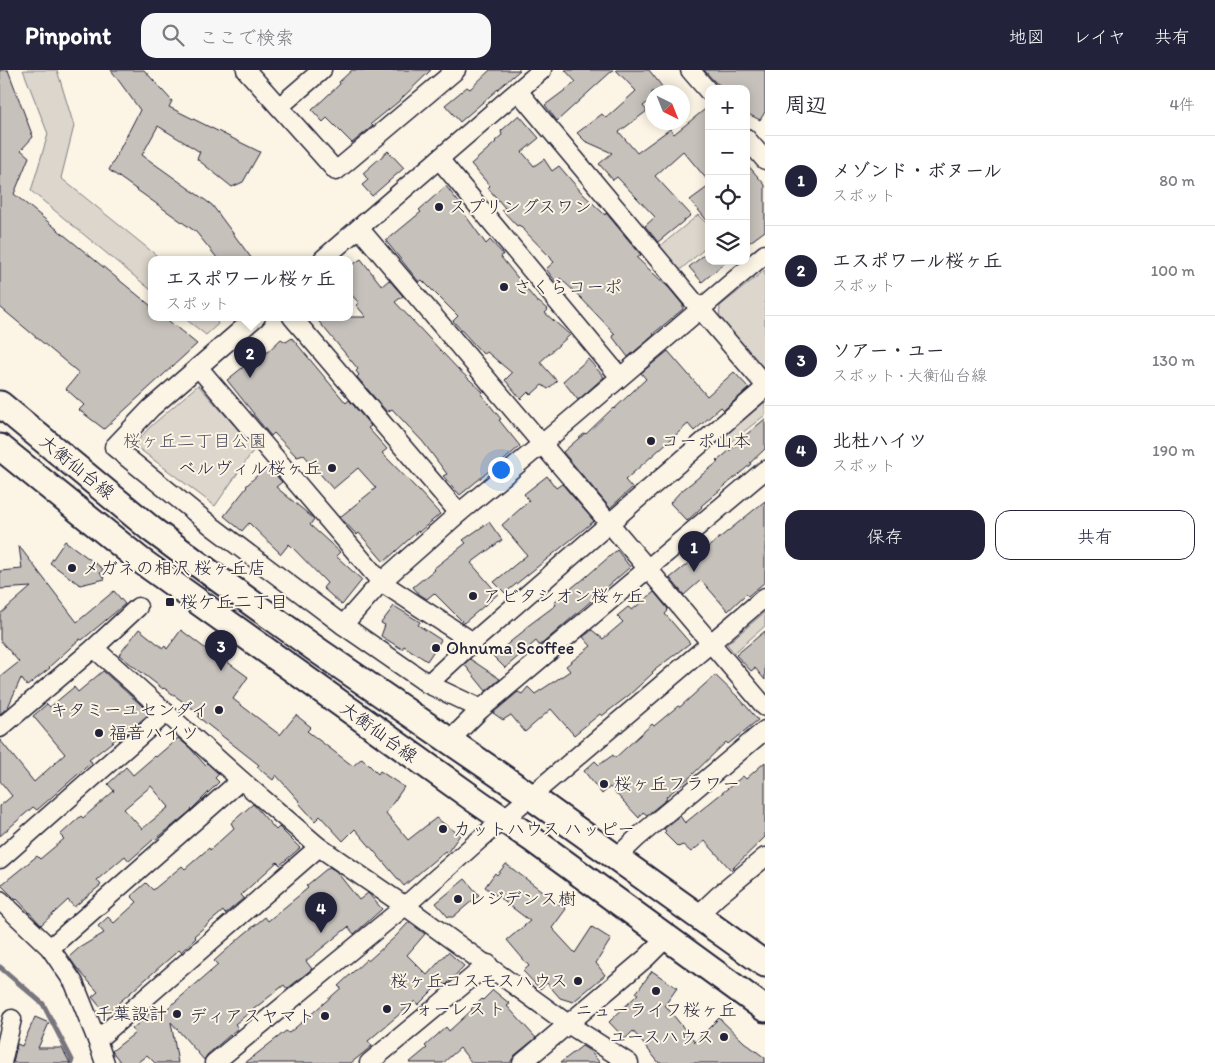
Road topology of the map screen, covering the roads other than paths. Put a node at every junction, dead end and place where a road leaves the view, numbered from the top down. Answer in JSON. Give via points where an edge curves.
{"nodes":[{"id":1,"x":246,"y":70,"type":"edge"},
{"id":2,"x":322,"y":70,"type":"edge"},
{"id":3,"x":456,"y":70,"type":"edge"},
{"id":4,"x":542,"y":70,"type":"edge"},
{"id":5,"x":690,"y":70,"type":"edge"},
{"id":6,"x":705,"y":87,"type":"edge"},
{"id":7,"x":518,"y":90,"type":"junction"},
{"id":8,"x":279,"y":107,"type":"junction"},
{"id":9,"x":750,"y":143,"type":"edge"},
{"id":10,"x":439,"y":159,"type":"junction"},
{"id":11,"x":765,"y":160,"type":"edge"},
{"id":12,"x":359,"y":228,"type":"junction"},
{"id":13,"x":765,"y":254,"type":"edge"},
{"id":14,"x":326,"y":256,"type":"edge"},
{"id":15,"x":700,"y":309,"type":"junction"},
{"id":16,"x":251,"y":321,"type":"edge"},
{"id":17,"x":295,"y":321,"type":"edge"},
{"id":18,"x":198,"y":367,"type":"junction"},
{"id":19,"x":620,"y":378,"type":"junction"},
{"id":20,"x":765,"y":387,"type":"edge"},
{"id":21,"x":0,"y":404,"type":"edge"},
{"id":22,"x":542,"y":444,"type":"junction"},
{"id":23,"x":0,"y":447,"type":"edge"},
{"id":24,"x":765,"y":470,"type":"edge"},
{"id":25,"x":459,"y":513,"type":"junction"},
{"id":26,"x":609,"y":523,"type":"junction"},
{"id":27,"x":648,"y":569,"type":"junction"},
{"id":28,"x":381,"y":582,"type":"junction"},
{"id":29,"x":765,"y":597,"type":"edge"},
{"id":30,"x":138,"y":607,"type":"dead end"},
{"id":31,"x":342,"y":625,"type":"junction"},
{"id":32,"x":473,"y":642,"type":"junction"},
{"id":33,"x":710,"y":643,"type":"junction"},
{"id":34,"x":94,"y":648,"type":"junction"},
{"id":35,"x":428,"y":684,"type":"junction"},
{"id":36,"x":765,"y":707,"type":"edge"},
{"id":37,"x":481,"y":709,"type":"junction"},
{"id":38,"x":166,"y":712,"type":"junction"},
{"id":39,"x":0,"y":728,"type":"edge"},
{"id":40,"x":765,"y":730,"type":"edge"},
{"id":41,"x":450,"y":740,"type":"junction"},
{"id":42,"x":241,"y":780,"type":"junction"},
{"id":43,"x":530,"y":796,"type":"junction"},
{"id":44,"x":503,"y":819,"type":"junction"},
{"id":45,"x":319,"y":847,"type":"junction"},
{"id":46,"x":765,"y":857,"type":"edge"},
{"id":47,"x":616,"y":858,"type":"junction"},
{"id":48,"x":0,"y":859,"type":"edge"},
{"id":49,"x":0,"y":900,"type":"edge"},
{"id":50,"x":405,"y":906,"type":"junction"},
{"id":51,"x":697,"y":916,"type":"junction"},
{"id":52,"x":667,"y":937,"type":"junction"},
{"id":53,"x":50,"y":948,"type":"junction"},
{"id":54,"x":488,"y":964,"type":"junction"},
{"id":55,"x":765,"y":964,"type":"edge"},
{"id":56,"x":765,"y":1009,"type":"edge"},
{"id":57,"x":12,"y":1019,"type":"dead end"},
{"id":58,"x":568,"y":1024,"type":"junction"},
{"id":59,"x":97,"y":1040,"type":"junction"},
{"id":60,"x":2,"y":1063,"type":"edge"},
{"id":61,"x":105,"y":1063,"type":"edge"},
{"id":62,"x":214,"y":1063,"type":"edge"},
{"id":63,"x":369,"y":1063,"type":"edge"},
{"id":64,"x":522,"y":1063,"type":"edge"},
{"id":65,"x":629,"y":1063,"type":"edge"}],
"edges":[{"from":1,"to":8,"type":"street"},
{"from":2,"to":8,"type":"street"},
{"from":3,"to":8,"type":"street","via":[[336,171]]},
{"from":4,"to":7,"type":"street"},
{"from":5,"to":6,"type":"street"},
{"from":7,"to":10,"type":"street"},
{"from":7,"to":15,"type":"street"},
{"from":9,"to":11,"type":"street"},
{"from":10,"to":12,"type":"street"},
{"from":10,"to":19,"type":"street"},
{"from":12,"to":14,"type":"street"},
{"from":12,"to":22,"type":"street"},
{"from":13,"to":15,"type":"street"},
{"from":15,"to":19,"type":"street"},
{"from":15,"to":20,"type":"street"},
{"from":16,"to":18,"type":"street"},
{"from":17,"to":25,"type":"street"},
{"from":18,"to":28,"type":"street"},
{"from":18,"to":31,"type":"street","via":[[151,408],[114,447]]},
{"from":19,"to":22,"type":"street"},
{"from":20,"to":26,"type":"street"},
{"from":21,"to":41,"type":"main road","name":"大衡仙台線","via":[[151,529],[320,652]]},
{"from":22,"to":25,"type":"street"},
{"from":22,"to":26,"type":"street"},
{"from":23,"to":44,"type":"main road","name":"大衡仙台線","via":[[140,560]]},
{"from":24,"to":27,"type":"street"},
{"from":25,"to":28,"type":"street"},
{"from":26,"to":27,"type":"street"},
{"from":26,"to":32,"type":"street"},
{"from":27,"to":33,"type":"street"},
{"from":27,"to":37,"type":"street"},
{"from":28,"to":31,"type":"street"},
{"from":28,"to":32,"type":"street"},
{"from":29,"to":33,"type":"street"},
{"from":30,"to":34,"type":"street"},
{"from":31,"to":35,"type":"street"},
{"from":32,"to":35,"type":"street"},
{"from":33,"to":36,"type":"street"},
{"from":33,"to":43,"type":"street"},
{"from":34,"to":38,"type":"street"},
{"from":34,"to":39,"type":"street"},
{"from":35,"to":37,"type":"street"},
{"from":37,"to":41,"type":"street"},
{"from":38,"to":42,"type":"street"},
{"from":38,"to":48,"type":"street"},
{"from":40,"to":47,"type":"street"},
{"from":41,"to":43,"type":"main road","name":"大衡仙台線"},
{"from":42,"to":45,"type":"street"},
{"from":42,"to":53,"type":"street"},
{"from":43,"to":44,"type":"street"},
{"from":43,"to":47,"type":"main road","name":"大衡仙台線"},
{"from":44,"to":50,"type":"street"},
{"from":44,"to":52,"type":"main road","name":"大衡仙台線"},
{"from":45,"to":50,"type":"street"},
{"from":45,"to":59,"type":"street"},
{"from":46,"to":51,"type":"street"},
{"from":47,"to":51,"type":"main road","name":"大衡仙台線"},
{"from":49,"to":53,"type":"street"},
{"from":50,"to":54,"type":"street"},
{"from":50,"to":62,"type":"street"},
{"from":51,"to":55,"type":"main road","name":"大衡仙台線"},
{"from":52,"to":56,"type":"main road","name":"大衡仙台線"},
{"from":52,"to":58,"type":"street"},
{"from":53,"to":59,"type":"street","via":[[74,983]]},
{"from":54,"to":58,"type":"street"},
{"from":54,"to":63,"type":"street"},
{"from":57,"to":60,"type":"street"},
{"from":58,"to":64,"type":"street"},
{"from":58,"to":65,"type":"street"},
{"from":59,"to":61,"type":"street"}]}
